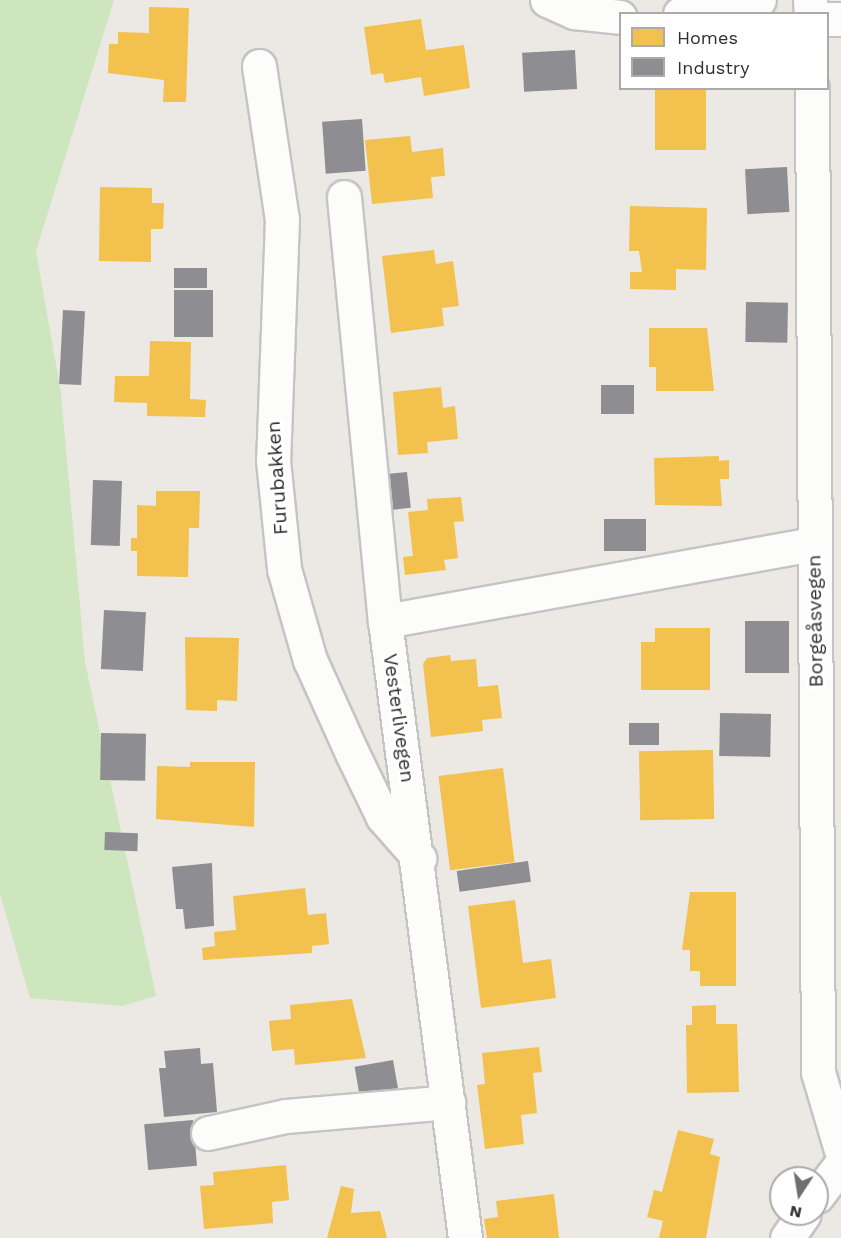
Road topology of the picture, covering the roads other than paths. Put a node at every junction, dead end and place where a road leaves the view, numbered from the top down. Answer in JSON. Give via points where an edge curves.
{"nodes":[{"id":1,"x":547,"y":0,"type":"edge"},
{"id":2,"x":759,"y":0,"type":"edge"},
{"id":3,"x":691,"y":12,"type":"edge"},
{"id":4,"x":619,"y":17,"type":"edge"},
{"id":5,"x":259,"y":66,"type":"dead end"},
{"id":6,"x":812,"y":90,"type":"edge"},
{"id":7,"x":344,"y":196,"type":"dead end"},
{"id":8,"x":828,"y":320,"type":"edge"},
{"id":9,"x":813,"y":544,"type":"junction"},
{"id":10,"x":386,"y":621,"type":"junction"},
{"id":11,"x":419,"y":858,"type":"junction"},
{"id":12,"x":448,"y":1102,"type":"junction"},
{"id":13,"x":208,"y":1133,"type":"dead end"},
{"id":14,"x":841,"y":1150,"type":"edge"},
{"id":15,"x":841,"y":1164,"type":"edge"},
{"id":16,"x":829,"y":1180,"type":"edge"},
{"id":17,"x":465,"y":1238,"type":"edge"}],
"edges":[{"from":1,"to":4,"type":"street","via":[[574,12]]},
{"from":2,"to":3,"type":"street"},
{"from":5,"to":11,"type":"street","name":"Furubakken","via":[[282,219],[273,439],[284,569],[310,660],[357,764],[383,817]]},
{"from":6,"to":8,"type":"street","name":"Borgeåsvegen"},
{"from":7,"to":10,"type":"street","name":"Vesterlivegen"},
{"from":8,"to":9,"type":"street","name":"Borgeåsvegen"},
{"from":9,"to":10,"type":"street"},
{"from":9,"to":14,"type":"street","name":"Borgeåsvegen","via":[[818,1072]]},
{"from":10,"to":11,"type":"street","name":"Vesterlivegen"},
{"from":11,"to":12,"type":"street","name":"Vesterlivegen"},
{"from":12,"to":13,"type":"street","via":[[286,1116]]},
{"from":12,"to":17,"type":"street","name":"Vesterlivegen"},
{"from":15,"to":16,"type":"street"}]}
